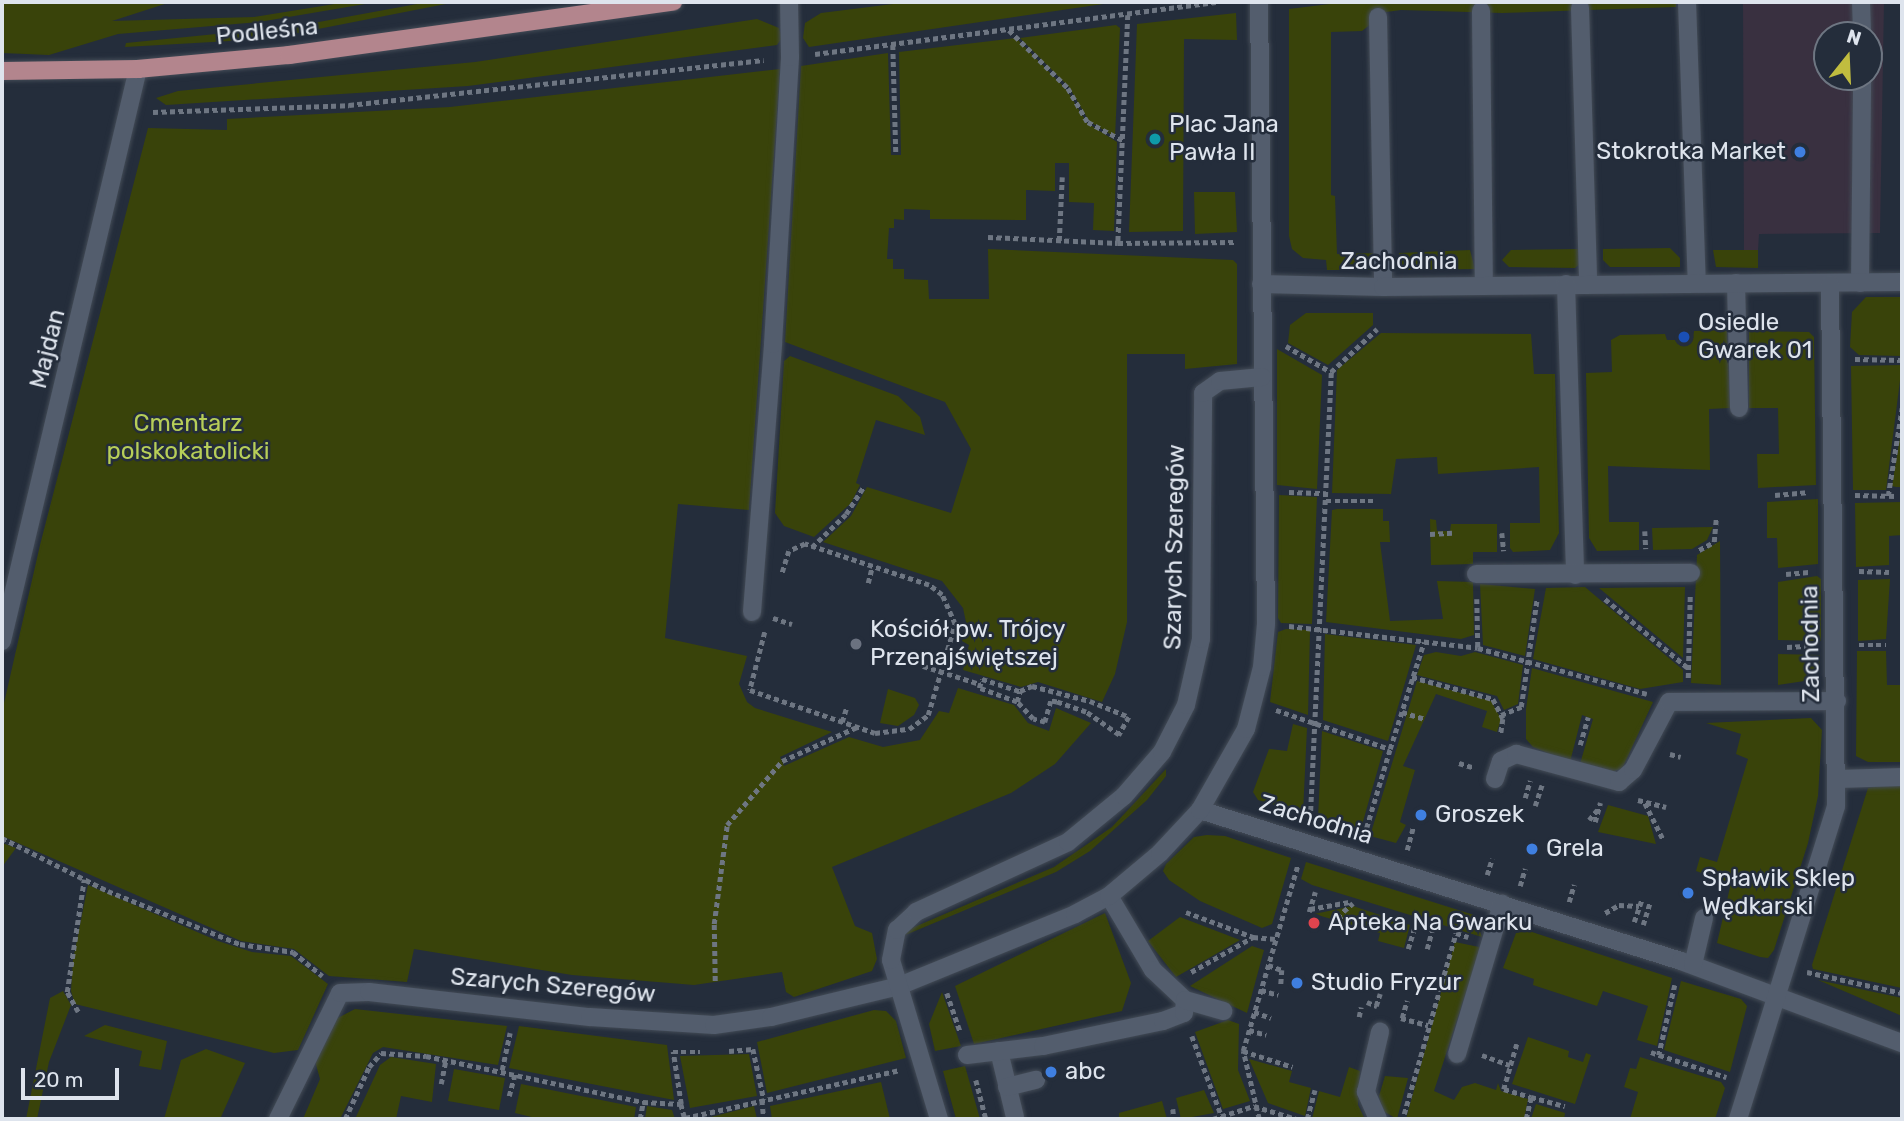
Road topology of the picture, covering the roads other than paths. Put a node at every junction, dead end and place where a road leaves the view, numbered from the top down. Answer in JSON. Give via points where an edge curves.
{"nodes":[{"id":1,"x":673,"y":2,"type":"edge"},
{"id":2,"x":789,"y":2,"type":"edge"},
{"id":3,"x":1259,"y":2,"type":"edge"},
{"id":4,"x":1687,"y":2,"type":"edge"},
{"id":5,"x":1861,"y":2,"type":"edge"},
{"id":6,"x":1580,"y":8,"type":"dead end"},
{"id":7,"x":1482,"y":11,"type":"dead end"},
{"id":8,"x":1378,"y":17,"type":"dead end"},
{"id":9,"x":1862,"y":21,"type":"edge"},
{"id":10,"x":138,"y":69,"type":"junction"},
{"id":11,"x":2,"y":71,"type":"edge"},
{"id":12,"x":1862,"y":91,"type":"edge"},
{"id":13,"x":1902,"y":282,"type":"edge"},
{"id":14,"x":1697,"y":283,"type":"junction"},
{"id":15,"x":1737,"y":283,"type":"junction"},
{"id":16,"x":1860,"y":283,"type":"junction"},
{"id":17,"x":1261,"y":284,"type":"junction"},
{"id":18,"x":1566,"y":284,"type":"junction"},
{"id":19,"x":1588,"y":284,"type":"junction"},
{"id":20,"x":1830,"y":284,"type":"junction"},
{"id":21,"x":1484,"y":286,"type":"junction"},
{"id":22,"x":1383,"y":287,"type":"junction"},
{"id":23,"x":1262,"y":377,"type":"junction"},
{"id":24,"x":1739,"y":408,"type":"dead end"},
{"id":25,"x":1691,"y":573,"type":"road end"},
{"id":26,"x":1476,"y":574,"type":"road end"},
{"id":27,"x":1575,"y":575,"type":"junction"},
{"id":28,"x":752,"y":612,"type":"dead end"},
{"id":29,"x":2,"y":641,"type":"edge"},
{"id":30,"x":1837,"y":701,"type":"junction"},
{"id":31,"x":1902,"y":777,"type":"edge"},
{"id":32,"x":1495,"y":779,"type":"dead end"},
{"id":33,"x":1839,"y":779,"type":"junction"},
{"id":34,"x":1200,"y":810,"type":"junction"},
{"id":35,"x":1109,"y":896,"type":"junction"},
{"id":36,"x":1502,"y":904,"type":"junction"},
{"id":37,"x":1704,"y":918,"type":"dead end"},
{"id":38,"x":1687,"y":963,"type":"junction"},
{"id":39,"x":899,"y":986,"type":"junction"},
{"id":40,"x":1777,"y":994,"type":"junction"},
{"id":41,"x":1184,"y":1006,"type":"junction"},
{"id":42,"x":1223,"y":1011,"type":"dead end"},
{"id":43,"x":1380,"y":1032,"type":"dead end"},
{"id":44,"x":1902,"y":1043,"type":"edge"},
{"id":45,"x":999,"y":1051,"type":"junction"},
{"id":46,"x":1457,"y":1054,"type":"dead end"},
{"id":47,"x":967,"y":1055,"type":"dead end"},
{"id":48,"x":1035,"y":1080,"type":"dead end"},
{"id":49,"x":1007,"y":1087,"type":"junction"},
{"id":50,"x":1015,"y":1117,"type":"dead end"},
{"id":51,"x":278,"y":1119,"type":"edge"},
{"id":52,"x":939,"y":1119,"type":"edge"},
{"id":53,"x":1378,"y":1119,"type":"edge"},
{"id":54,"x":1738,"y":1119,"type":"edge"}],
"edges":[{"from":1,"to":10,"type":"main road","name":"Podleśna","via":[[289,55]]},
{"from":2,"to":28,"type":"street","via":[[790,57]]},
{"from":3,"to":17,"type":"street","name":"Szarych Szeregów"},
{"from":4,"to":14,"type":"street"},
{"from":5,"to":9,"type":"street"},
{"from":6,"to":19,"type":"street"},
{"from":7,"to":21,"type":"street"},
{"from":8,"to":22,"type":"street"},
{"from":10,"to":11,"type":"main road","name":"Podleśna"},
{"from":10,"to":29,"type":"street","name":"Majdan"},
{"from":12,"to":16,"type":"street"},
{"from":13,"to":16,"type":"street","name":"Zachodnia"},
{"from":14,"to":15,"type":"street","name":"Zachodnia"},
{"from":14,"to":19,"type":"street","name":"Zachodnia"},
{"from":15,"to":20,"type":"street","name":"Zachodnia"},
{"from":15,"to":24,"type":"street"},
{"from":16,"to":20,"type":"street","name":"Zachodnia"},
{"from":17,"to":22,"type":"street","name":"Zachodnia"},
{"from":17,"to":23,"type":"street","name":"Szarych Szeregów"},
{"from":18,"to":19,"type":"street","name":"Zachodnia"},
{"from":18,"to":21,"type":"street","name":"Zachodnia"},
{"from":18,"to":27,"type":"street"},
{"from":20,"to":30,"type":"street","name":"Zachodnia"},
{"from":21,"to":22,"type":"street","name":"Zachodnia"},
{"from":23,"to":34,"type":"street","name":"Szarych Szeregów","via":[[1266,624],[1255,703],[1232,759]]},
{"from":23,"to":39,"type":"street","name":"Szarych Szeregów","via":[[1220,381],[1203,393],[1200,639],[1196,676],[1172,735],[1124,796],[1068,842],[903,922],[892,949]]},
{"from":25,"to":27,"type":"street"},
{"from":26,"to":27,"type":"street"},
{"from":30,"to":32,"type":"street","via":[[1669,702],[1633,770],[1619,782],[1516,754],[1501,761]]},
{"from":30,"to":33,"type":"street","name":"Zachodnia"},
{"from":31,"to":33,"type":"street"},
{"from":33,"to":40,"type":"street","name":"Zachodnia","via":[[1815,882]]},
{"from":34,"to":35,"type":"street","name":"Szarych Szeregów","via":[[1160,853]]},
{"from":34,"to":36,"type":"street","name":"Zachodnia"},
{"from":35,"to":39,"type":"street","name":"Szarych Szeregów"},
{"from":35,"to":41,"type":"street","via":[[1153,970]]},
{"from":36,"to":38,"type":"street","name":"Zachodnia"},
{"from":36,"to":46,"type":"street"},
{"from":37,"to":38,"type":"street"},
{"from":38,"to":40,"type":"street","name":"Zachodnia"},
{"from":39,"to":51,"type":"street","name":"Szarych Szeregów","via":[[771,1017],[714,1025],[340,993]]},
{"from":39,"to":52,"type":"street"},
{"from":40,"to":44,"type":"street","name":"Zachodnia"},
{"from":40,"to":54,"type":"street","name":"Zachodnia"},
{"from":41,"to":42,"type":"street"},
{"from":41,"to":45,"type":"street","via":[[1100,1035]]},
{"from":43,"to":53,"type":"street","via":[[1366,1092]]},
{"from":45,"to":47,"type":"street"},
{"from":45,"to":49,"type":"street"},
{"from":48,"to":49,"type":"street"},
{"from":49,"to":50,"type":"street"}]}
